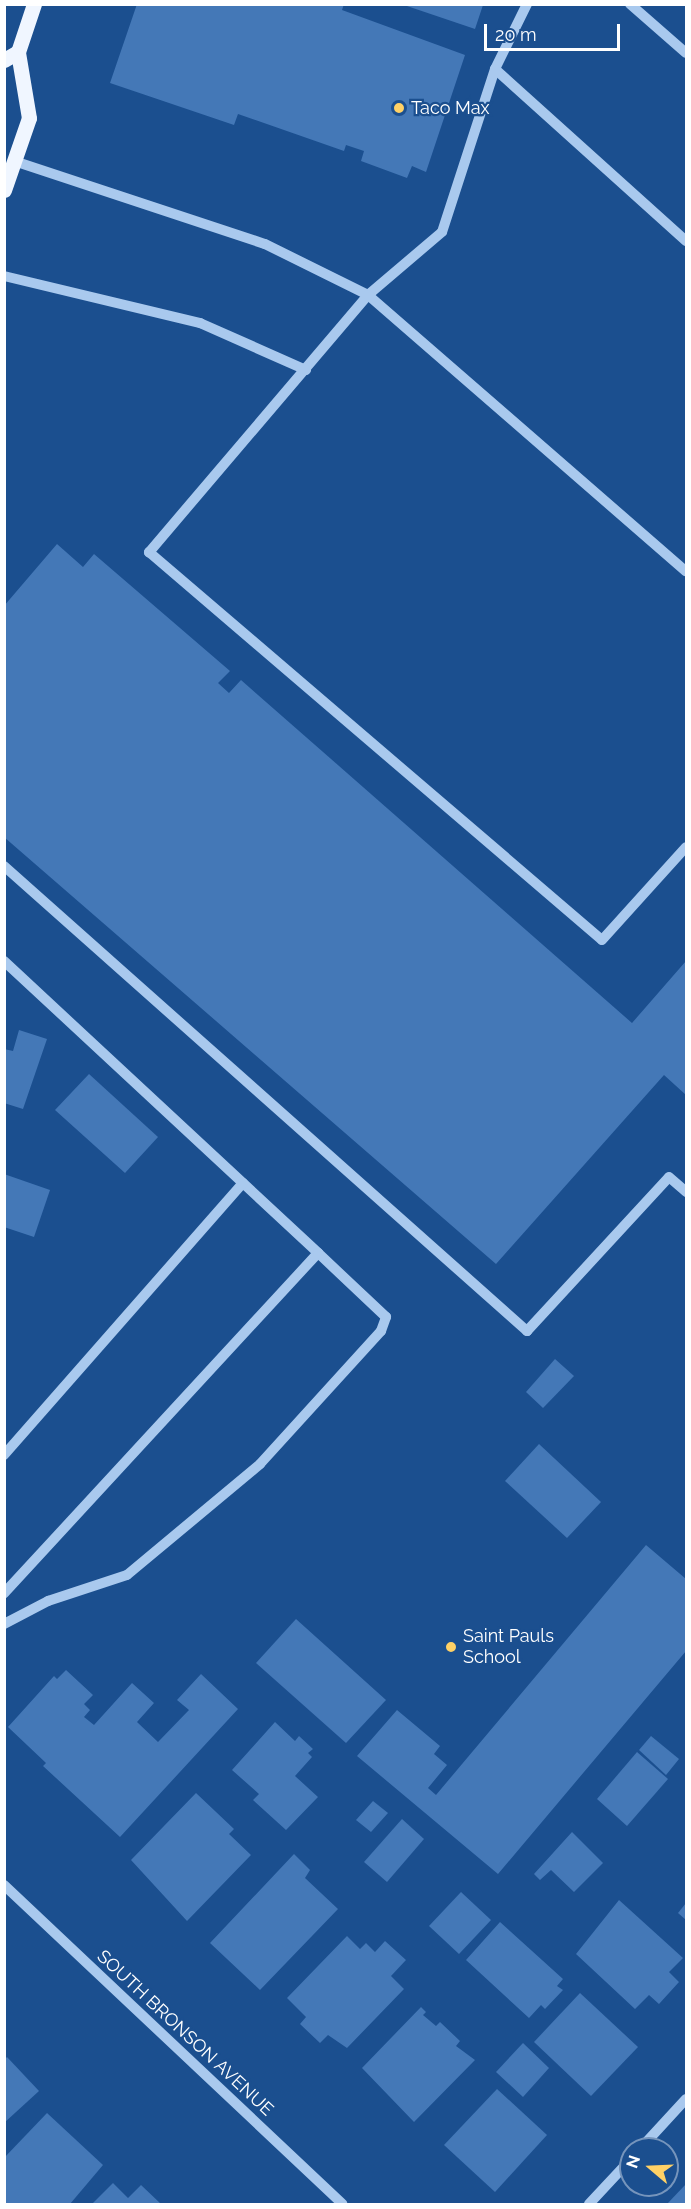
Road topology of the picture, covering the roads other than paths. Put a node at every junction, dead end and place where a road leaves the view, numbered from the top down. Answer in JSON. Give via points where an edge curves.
{"nodes":[{"id":1,"x":34,"y":4,"type":"edge"},
{"id":2,"x":526,"y":4,"type":"edge"},
{"id":3,"x":630,"y":4,"type":"edge"},
{"id":4,"x":687,"y":53,"type":"edge"},
{"id":5,"x":11,"y":56,"type":"edge"},
{"id":6,"x":495,"y":69,"type":"junction"},
{"id":7,"x":14,"y":161,"type":"junction"},
{"id":8,"x":4,"y":190,"type":"edge"},
{"id":9,"x":687,"y":241,"type":"edge"},
{"id":10,"x":4,"y":276,"type":"edge"},
{"id":11,"x":368,"y":295,"type":"junction"},
{"id":12,"x":306,"y":370,"type":"junction"},
{"id":13,"x":687,"y":571,"type":"edge"},
{"id":14,"x":687,"y":847,"type":"edge"},
{"id":15,"x":4,"y":866,"type":"edge"},
{"id":16,"x":4,"y":961,"type":"edge"},
{"id":17,"x":243,"y":1183,"type":"junction"},
{"id":18,"x":687,"y":1192,"type":"edge"},
{"id":19,"x":318,"y":1253,"type":"junction"},
{"id":20,"x":4,"y":1455,"type":"edge"},
{"id":21,"x":4,"y":1593,"type":"edge"},
{"id":22,"x":4,"y":1624,"type":"edge"},
{"id":23,"x":4,"y":1885,"type":"edge"},
{"id":24,"x":687,"y":2099,"type":"edge"},
{"id":25,"x":651,"y":2137,"type":"edge"},
{"id":26,"x":619,"y":2172,"type":"edge"},
{"id":27,"x":342,"y":2205,"type":"edge"},
{"id":28,"x":589,"y":2205,"type":"edge"}],
"edges":[{"from":1,"to":5,"type":"main road"},
{"from":2,"to":6,"type":"street"},
{"from":3,"to":4,"type":"street"},
{"from":5,"to":7,"type":"main road","via":[[29,118]]},
{"from":6,"to":9,"type":"street"},
{"from":6,"to":11,"type":"street","via":[[442,232]]},
{"from":7,"to":8,"type":"main road"},
{"from":7,"to":11,"type":"street","via":[[265,244]]},
{"from":10,"to":12,"type":"street","via":[[200,323]]},
{"from":11,"to":12,"type":"street"},
{"from":11,"to":13,"type":"street"},
{"from":12,"to":14,"type":"street","via":[[149,552],[603,940]]},
{"from":15,"to":18,"type":"street","via":[[527,1331],[669,1177]]},
{"from":16,"to":17,"type":"street"},
{"from":17,"to":19,"type":"street"},
{"from":17,"to":20,"type":"street"},
{"from":19,"to":21,"type":"street"},
{"from":19,"to":22,"type":"street","via":[[386,1317],[381,1331],[260,1464],[127,1575],[48,1601]]},
{"from":23,"to":27,"type":"street","name":"SOUTH BRONSON AVENUE"},
{"from":24,"to":25,"type":"street"},
{"from":26,"to":28,"type":"street"}]}
